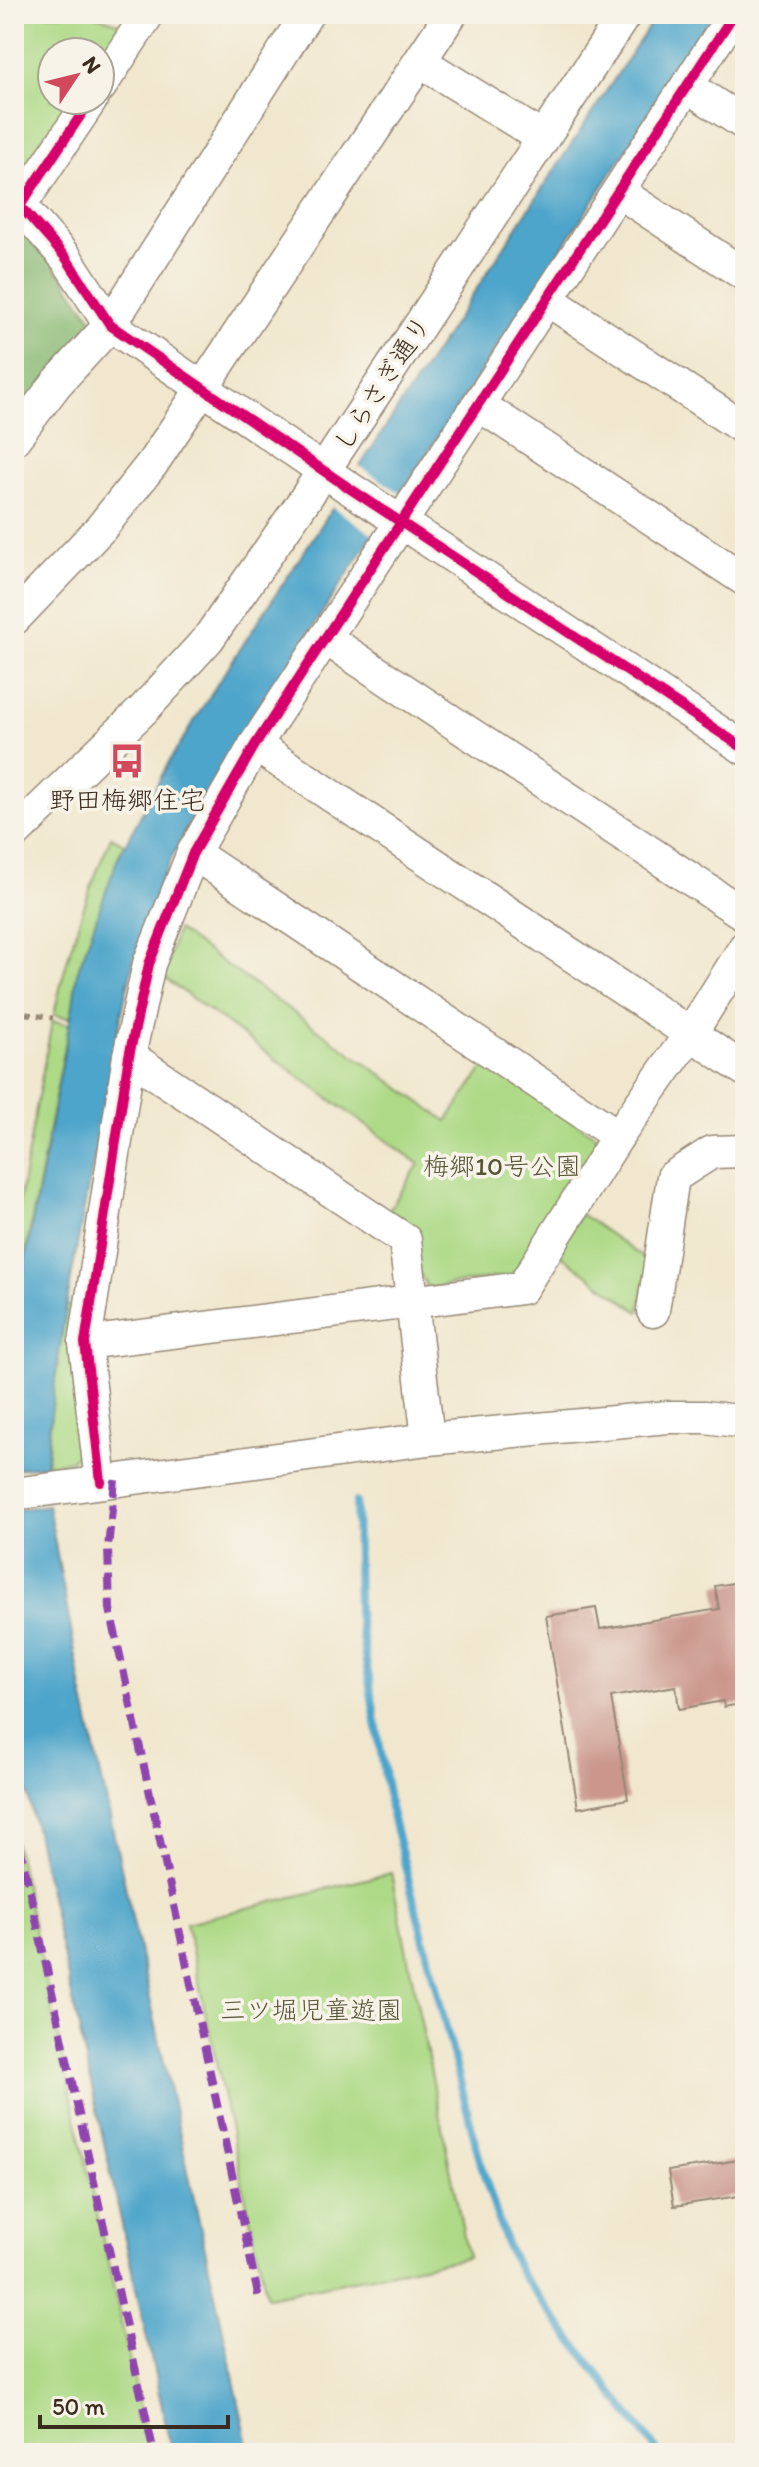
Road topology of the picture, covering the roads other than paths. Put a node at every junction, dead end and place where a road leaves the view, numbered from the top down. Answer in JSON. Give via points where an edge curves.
{"nodes":[{"id":1,"x":307,"y":14,"type":"edge"},
{"id":2,"x":451,"y":14,"type":"edge"},
{"id":3,"x":625,"y":14,"type":"edge"},
{"id":4,"x":734,"y":14,"type":"edge"},
{"id":5,"x":136,"y":17,"type":"edge"},
{"id":6,"x":116,"y":56,"type":"edge"},
{"id":7,"x":421,"y":62,"type":"junction"},
{"id":8,"x":687,"y":86,"type":"junction"},
{"id":9,"x":80,"y":116,"type":"edge"},
{"id":10,"x":745,"y":124,"type":"edge"},
{"id":11,"x":543,"y":138,"type":"junction"},
{"id":12,"x":619,"y":192,"type":"junction"},
{"id":13,"x":745,"y":275,"type":"edge"},
{"id":14,"x":548,"y":300,"type":"junction"},
{"id":15,"x":110,"y":325,"type":"junction"},
{"id":16,"x":202,"y":388,"type":"junction"},
{"id":17,"x":479,"y":405,"type":"junction"},
{"id":18,"x":745,"y":429,"type":"edge"},
{"id":19,"x":14,"y":439,"type":"edge"},
{"id":20,"x":335,"y":478,"type":"junction"},
{"id":21,"x":394,"y":517,"type":"junction"},
{"id":22,"x":745,"y":580,"type":"edge"},
{"id":23,"x":14,"y":619,"type":"edge"},
{"id":24,"x":325,"y":638,"type":"junction"},
{"id":25,"x":255,"y":745,"type":"junction"},
{"id":26,"x":745,"y":749,"type":"edge"},
{"id":27,"x":14,"y":834,"type":"edge"},
{"id":28,"x":193,"y":853,"type":"junction"},
{"id":29,"x":745,"y":915,"type":"edge"},
{"id":30,"x":745,"y":947,"type":"edge"},
{"id":31,"x":691,"y":1033,"type":"junction"},
{"id":32,"x":129,"y":1056,"type":"junction"},
{"id":33,"x":745,"y":1070,"type":"edge"},
{"id":34,"x":618,"y":1136,"type":"junction"},
{"id":35,"x":745,"y":1151,"type":"edge"},
{"id":36,"x":412,"y":1300,"type":"junction"},
{"id":37,"x":653,"y":1311,"type":"dead end"},
{"id":38,"x":85,"y":1343,"type":"junction"},
{"id":39,"x":745,"y":1422,"type":"edge"},
{"id":40,"x":428,"y":1439,"type":"junction"},
{"id":41,"x":101,"y":1482,"type":"junction"},
{"id":42,"x":14,"y":1494,"type":"edge"}],
"edges":[{"from":1,"to":15,"type":"street"},
{"from":2,"to":7,"type":"street"},
{"from":3,"to":11,"type":"street","name":"しらさぎ通り"},
{"from":4,"to":8,"type":"street"},
{"from":5,"to":6,"type":"street"},
{"from":7,"to":11,"type":"street"},
{"from":7,"to":16,"type":"street"},
{"from":8,"to":10,"type":"street"},
{"from":8,"to":12,"type":"street"},
{"from":9,"to":15,"type":"street","via":[[20,206],[66,258]]},
{"from":11,"to":20,"type":"street","name":"しらさぎ通り"},
{"from":12,"to":13,"type":"street"},
{"from":12,"to":14,"type":"street"},
{"from":14,"to":17,"type":"street"},
{"from":14,"to":18,"type":"street"},
{"from":15,"to":16,"type":"street"},
{"from":15,"to":19,"type":"street"},
{"from":16,"to":20,"type":"street"},
{"from":16,"to":23,"type":"street","via":[[101,528]]},
{"from":17,"to":21,"type":"street"},
{"from":17,"to":22,"type":"street"},
{"from":20,"to":21,"type":"street"},
{"from":20,"to":27,"type":"street","name":"しらさぎ通り","via":[[208,639],[123,731]]},
{"from":21,"to":24,"type":"street"},
{"from":21,"to":26,"type":"street"},
{"from":24,"to":25,"type":"street"},
{"from":24,"to":29,"type":"street"},
{"from":25,"to":28,"type":"street"},
{"from":25,"to":31,"type":"street"},
{"from":28,"to":32,"type":"street","via":[[149,964]]},
{"from":28,"to":34,"type":"street"},
{"from":30,"to":31,"type":"street"},
{"from":31,"to":33,"type":"street"},
{"from":31,"to":34,"type":"street"},
{"from":32,"to":36,"type":"street","via":[[405,1240]]},
{"from":32,"to":38,"type":"street"},
{"from":34,"to":36,"type":"street","via":[[522,1288]]},
{"from":35,"to":37,"type":"street","via":[[712,1152],[673,1177]]},
{"from":36,"to":38,"type":"street"},
{"from":36,"to":40,"type":"street"},
{"from":38,"to":41,"type":"street"},
{"from":39,"to":40,"type":"street","via":[[668,1417]]},
{"from":40,"to":41,"type":"street"},
{"from":41,"to":42,"type":"street"}]}
